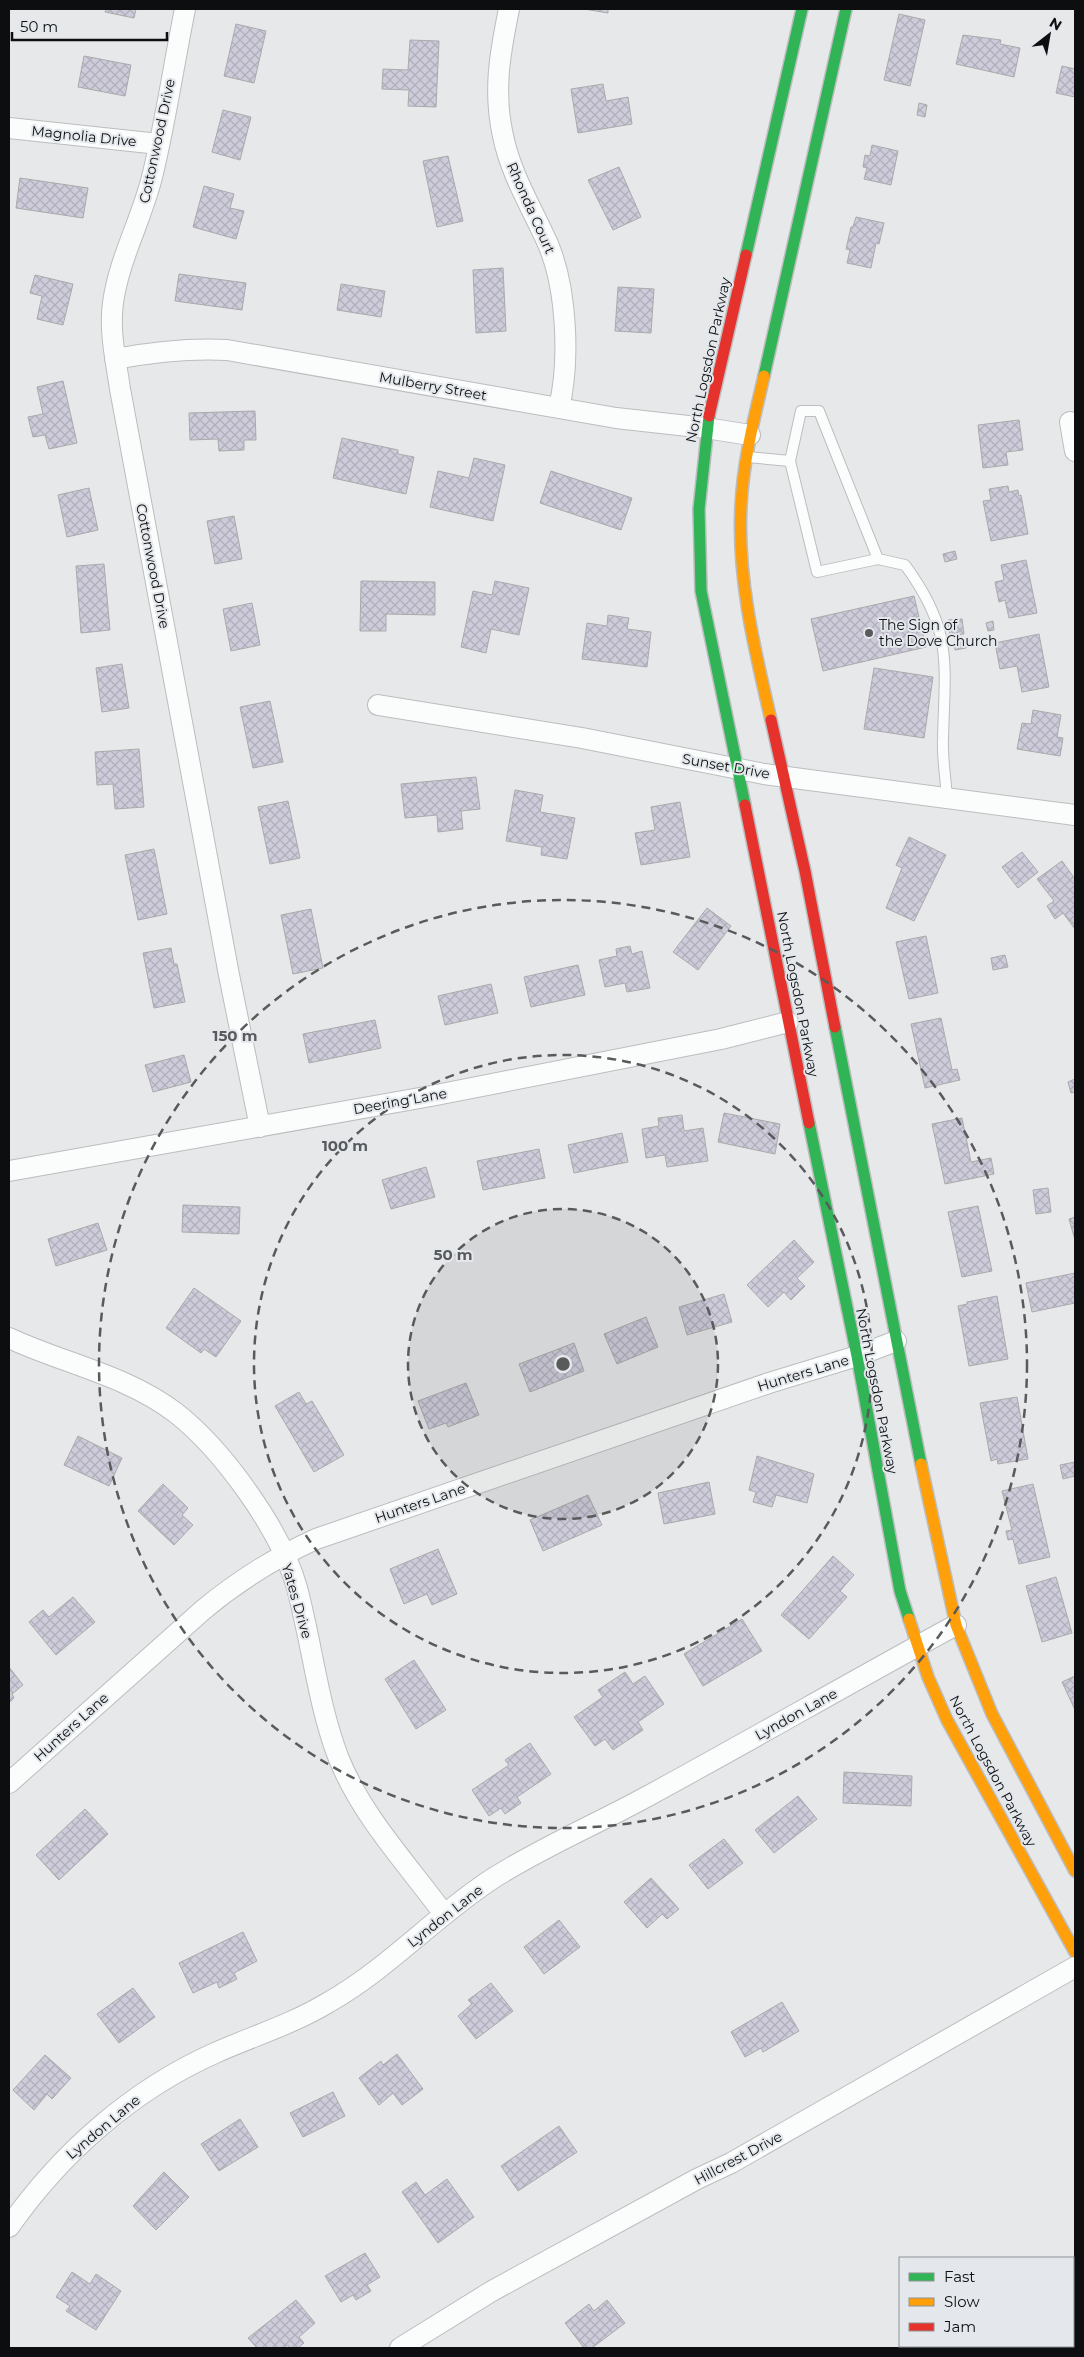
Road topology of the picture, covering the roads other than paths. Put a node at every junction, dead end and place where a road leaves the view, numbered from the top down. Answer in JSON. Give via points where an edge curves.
{"nodes":[{"id":1,"x":185,"y":9,"type":"edge"},
{"id":2,"x":509,"y":9,"type":"edge"},
{"id":3,"x":802,"y":9,"type":"edge"},
{"id":4,"x":846,"y":9,"type":"edge"},
{"id":5,"x":9,"y":128,"type":"edge"},
{"id":6,"x":159,"y":144,"type":"junction"},
{"id":7,"x":115,"y":358,"type":"junction"},
{"id":8,"x":559,"y":408,"type":"junction"},
{"id":9,"x":1070,"y":422,"type":"dead end"},
{"id":10,"x":706,"y":428,"type":"junction"},
{"id":11,"x":750,"y":435,"type":"junction"},
{"id":12,"x":1075,"y":451,"type":"edge"},
{"id":13,"x":746,"y":457,"type":"junction"},
{"id":14,"x":790,"y":461,"type":"junction"},
{"id":15,"x":878,"y":559,"type":"junction"},
{"id":16,"x":378,"y":704,"type":"dead end"},
{"id":17,"x":739,"y":769,"type":"junction"},
{"id":18,"x":783,"y":775,"type":"junction"},
{"id":19,"x":947,"y":799,"type":"junction"},
{"id":20,"x":1075,"y":815,"type":"edge"},
{"id":21,"x":788,"y":1022,"type":"junction"},
{"id":22,"x":260,"y":1127,"type":"junction"},
{"id":23,"x":9,"y":1171,"type":"edge"},
{"id":24,"x":9,"y":1338,"type":"edge"},
{"id":25,"x":896,"y":1341,"type":"junction"},
{"id":26,"x":857,"y":1356,"type":"junction"},
{"id":27,"x":284,"y":1554,"type":"junction"},
{"id":28,"x":956,"y":1625,"type":"junction"},
{"id":29,"x":916,"y":1646,"type":"junction"},
{"id":30,"x":9,"y":1783,"type":"edge"},
{"id":31,"x":1075,"y":1871,"type":"edge"},
{"id":32,"x":444,"y":1914,"type":"junction"},
{"id":33,"x":1075,"y":1952,"type":"edge"},
{"id":34,"x":1075,"y":1967,"type":"edge"},
{"id":35,"x":9,"y":2227,"type":"edge"},
{"id":36,"x":400,"y":2348,"type":"edge"}],
"edges":[{"from":1,"to":6,"type":"street","name":"Cottonwood Drive"},
{"from":2,"to":8,"type":"street","name":"Rhonda Court","via":[[498,62],[499,112],[509,158],[548,245],[562,291],[563,390]]},
{"from":3,"to":10,"type":"main road","name":"North Logsdon Parkway"},
{"from":4,"to":11,"type":"main road","name":"North Logsdon Parkway"},
{"from":5,"to":6,"type":"street","name":"Magnolia Drive"},
{"from":6,"to":7,"type":"street","name":"Cottonwood Drive","via":[[147,198],[116,286],[112,331]]},
{"from":7,"to":8,"type":"street","name":"Mulberry Street","via":[[157,351],[227,350]]},
{"from":7,"to":22,"type":"street","name":"Cottonwood Drive"},
{"from":8,"to":10,"type":"street","name":"Mulberry Street"},
{"from":9,"to":12,"type":"street"},
{"from":10,"to":11,"type":"street","name":"Mulberry Street"},
{"from":10,"to":17,"type":"main road","name":"North Logsdon Parkway","via":[[698,496],[698,553],[703,600]]},
{"from":11,"to":13,"type":"main road","name":"North Logsdon Parkway"},
{"from":13,"to":14,"type":"lane"},
{"from":13,"to":18,"type":"main road","name":"North Logsdon Parkway","via":[[741,507],[744,574],[755,650]]},
{"from":14,"to":15,"type":"lane","via":[[817,572]]},
{"from":14,"to":15,"type":"lane","via":[[801,411],[819,411]]},
{"from":15,"to":19,"type":"lane","via":[[905,565],[923,589],[941,634],[946,668],[943,739]]},
{"from":16,"to":17,"type":"street","name":"Sunset Drive","via":[[582,738]]},
{"from":17,"to":18,"type":"street","name":"Sunset Drive"},
{"from":17,"to":21,"type":"main road","name":"North Logsdon Parkway"},
{"from":18,"to":19,"type":"street","name":"Sunset Drive"},
{"from":18,"to":25,"type":"main road","name":"North Logsdon Parkway","via":[[807,880]]},
{"from":19,"to":20,"type":"street","name":"Sunset Drive"},
{"from":21,"to":22,"type":"street","name":"Deering Lane","via":[[721,1040]]},
{"from":21,"to":26,"type":"main road","name":"North Logsdon Parkway"},
{"from":22,"to":23,"type":"street","name":"Deering Lane"},
{"from":24,"to":27,"type":"street","name":"Yates Drive","via":[[111,1376],[175,1413],[212,1448],[244,1489]]},
{"from":25,"to":26,"type":"street","name":"Hunters Lane"},
{"from":25,"to":28,"type":"main road","name":"North Logsdon Parkway"},
{"from":26,"to":27,"type":"street","name":"Hunters Lane","via":[[769,1382],[316,1539]]},
{"from":26,"to":29,"type":"main road","name":"North Logsdon Parkway","via":[[900,1591]]},
{"from":27,"to":30,"type":"street","name":"Hunters Lane","via":[[203,1610]]},
{"from":27,"to":32,"type":"street","name":"Yates Drive","via":[[296,1587],[330,1733],[340,1760],[366,1809]]},
{"from":28,"to":29,"type":"street","name":"Lyndon Lane"},
{"from":28,"to":31,"type":"main road","name":"North Logsdon Parkway","via":[[992,1714]]},
{"from":29,"to":32,"type":"street","name":"Lyndon Lane","via":[[648,1796],[520,1863]]},
{"from":29,"to":33,"type":"main road","name":"North Logsdon Parkway","via":[[948,1720]]},
{"from":32,"to":35,"type":"street","name":"Lyndon Lane","via":[[380,1969],[328,2004],[213,2054],[133,2100],[63,2161]]},
{"from":34,"to":36,"type":"street","name":"Hillcrest Drive","via":[[732,2163],[492,2291]]}]}
